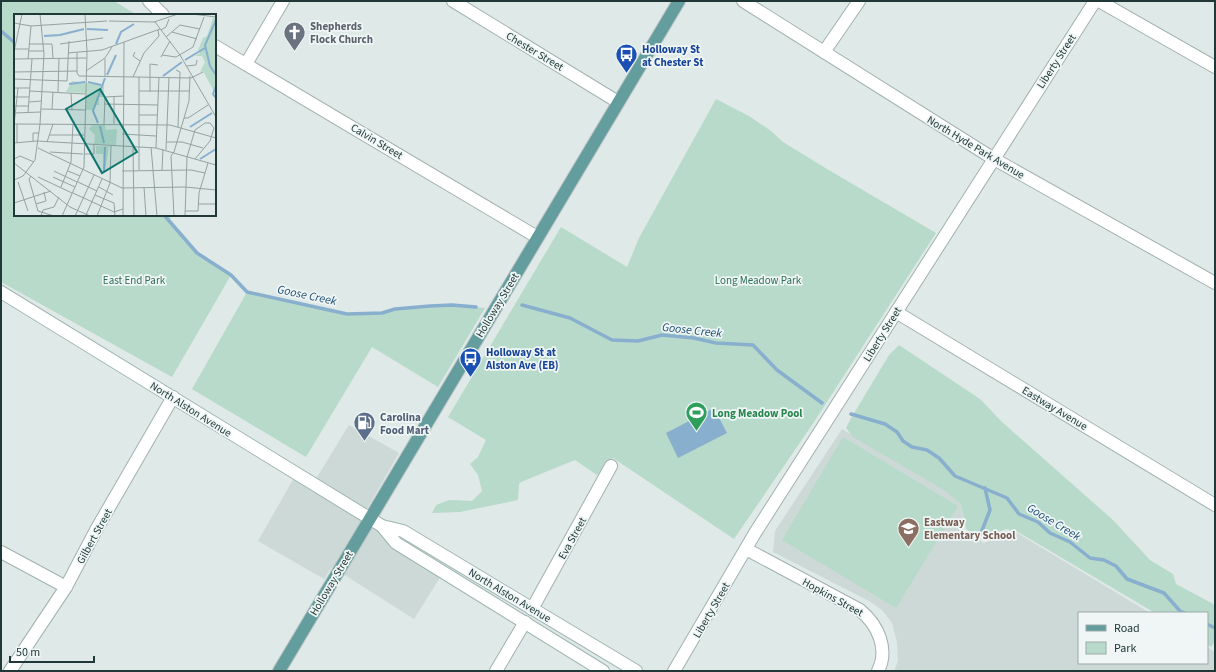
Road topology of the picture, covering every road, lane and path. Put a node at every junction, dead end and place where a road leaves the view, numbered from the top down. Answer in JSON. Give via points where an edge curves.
{"nodes":[{"id":1,"x":283,"y":1,"type":"edge"},
{"id":2,"x":452,"y":1,"type":"edge"},
{"id":3,"x":679,"y":1,"type":"edge"},
{"id":4,"x":743,"y":1,"type":"edge"},
{"id":5,"x":859,"y":1,"type":"edge"},
{"id":6,"x":1095,"y":1,"type":"edge"},
{"id":7,"x":1099,"y":1,"type":"edge"},
{"id":8,"x":150,"y":2,"type":"edge"},
{"id":9,"x":162,"y":14,"type":"edge"},
{"id":10,"x":216,"y":47,"type":"edge"},
{"id":11,"x":824,"y":52,"type":"junction"},
{"id":12,"x":246,"y":64,"type":"junction"},
{"id":13,"x":1215,"y":67,"type":"edge"},
{"id":14,"x":618,"y":102,"type":"junction"},
{"id":15,"x":994,"y":159,"type":"junction"},
{"id":16,"x":538,"y":237,"type":"junction"},
{"id":17,"x":1215,"y":282,"type":"edge"},
{"id":18,"x":1,"y":292,"type":"edge"},
{"id":19,"x":896,"y":312,"type":"junction"},
{"id":20,"x":173,"y":397,"type":"junction"},
{"id":21,"x":611,"y":466,"type":"dead end"},
{"id":22,"x":1215,"y":505,"type":"edge"},
{"id":23,"x":370,"y":518,"type":"junction"},
{"id":24,"x":382,"y":526,"type":"junction"},
{"id":25,"x":746,"y":549,"type":"junction"},
{"id":26,"x":1,"y":552,"type":"edge"},
{"id":27,"x":66,"y":587,"type":"junction"},
{"id":28,"x":532,"y":609,"type":"junction"},
{"id":29,"x":525,"y":622,"type":"junction"},
{"id":30,"x":10,"y":671,"type":"edge"},
{"id":31,"x":279,"y":671,"type":"edge"},
{"id":32,"x":496,"y":671,"type":"edge"},
{"id":33,"x":603,"y":671,"type":"edge"},
{"id":34,"x":636,"y":671,"type":"edge"},
{"id":35,"x":674,"y":671,"type":"edge"},
{"id":36,"x":878,"y":671,"type":"edge"}],
"edges":[{"from":1,"to":12,"type":"street"},
{"from":2,"to":14,"type":"street","name":"Chester Street"},
{"from":3,"to":14,"type":"main road","name":"Holloway Street"},
{"from":4,"to":11,"type":"street","name":"North Hyde Park Avenue"},
{"from":5,"to":11,"type":"street"},
{"from":6,"to":15,"type":"street","name":"Liberty Street"},
{"from":7,"to":13,"type":"street"},
{"from":8,"to":9,"type":"street"},
{"from":10,"to":12,"type":"street","name":"Calvin Street"},
{"from":11,"to":15,"type":"street","name":"North Hyde Park Avenue"},
{"from":12,"to":16,"type":"street","name":"Calvin Street"},
{"from":14,"to":16,"type":"main road","name":"Holloway Street"},
{"from":15,"to":17,"type":"street","name":"North Hyde Park Avenue"},
{"from":15,"to":19,"type":"street","name":"Liberty Street"},
{"from":16,"to":23,"type":"main road","name":"Holloway Street"},
{"from":18,"to":20,"type":"street","name":"North Alston Avenue"},
{"from":19,"to":22,"type":"street","name":"Eastway Avenue"},
{"from":19,"to":25,"type":"street","name":"Liberty Street"},
{"from":20,"to":23,"type":"street","name":"North Alston Avenue"},
{"from":20,"to":27,"type":"street","name":"Gilbert Street"},
{"from":21,"to":28,"type":"street","name":"Eva Street"},
{"from":23,"to":24,"type":"street","name":"North Alston Avenue"},
{"from":23,"to":31,"type":"main road","name":"Holloway Street"},
{"from":24,"to":28,"type":"street","name":"North Alston Avenue","via":[[404,531]]},
{"from":24,"to":29,"type":"street","name":"North Alston Avenue","via":[[396,543]]},
{"from":25,"to":35,"type":"street","name":"Liberty Street"},
{"from":25,"to":36,"type":"street","name":"Hopkins Street","via":[[866,615],[881,639],[882,659]]},
{"from":26,"to":27,"type":"street"},
{"from":27,"to":30,"type":"street","name":"Gilbert Street"},
{"from":28,"to":34,"type":"street","name":"North Alston Avenue"},
{"from":29,"to":32,"type":"street"},
{"from":29,"to":33,"type":"street","name":"North Alston Avenue"}]}
